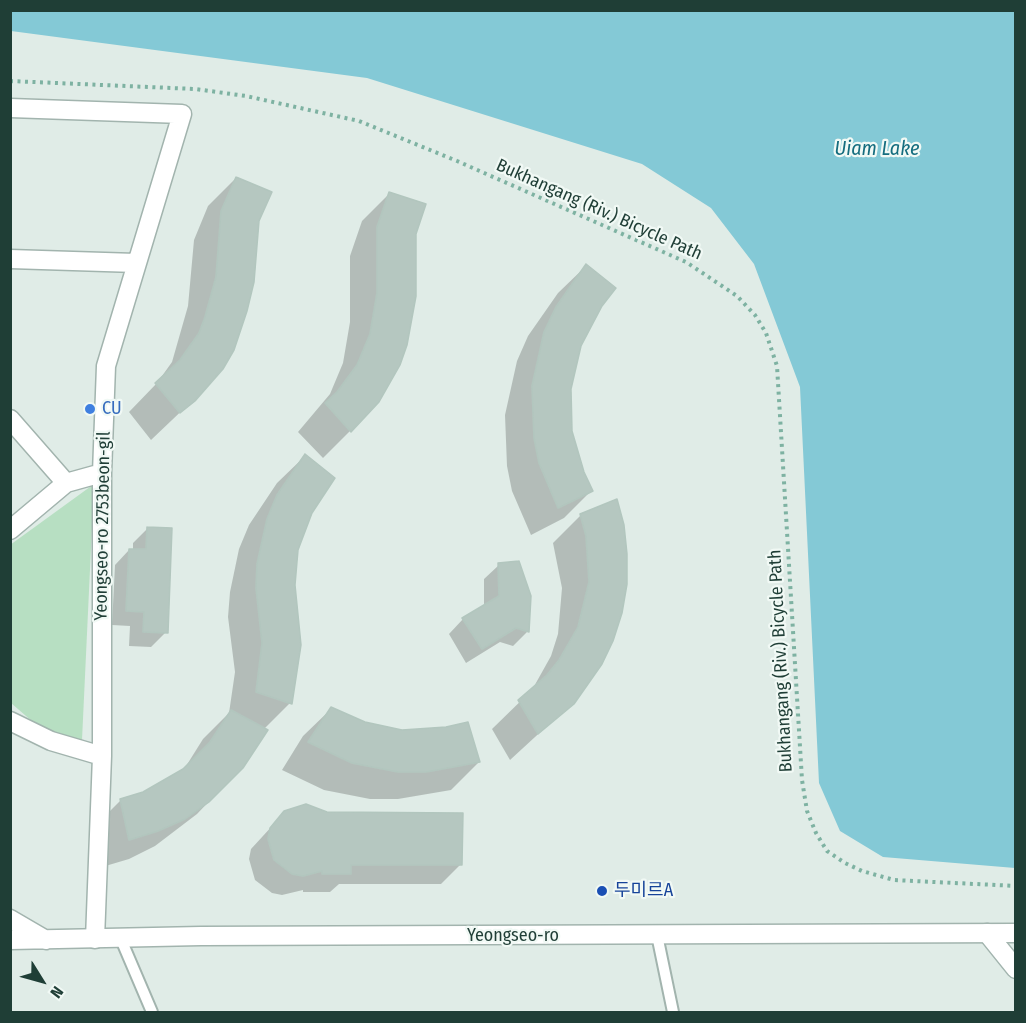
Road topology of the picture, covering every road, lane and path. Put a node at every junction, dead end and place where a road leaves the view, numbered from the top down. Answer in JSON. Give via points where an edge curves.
{"nodes":[{"id":1,"x":10,"y":81,"type":"edge"},
{"id":2,"x":10,"y":108,"type":"edge"},
{"id":3,"x":10,"y":259,"type":"edge"},
{"id":4,"x":136,"y":263,"type":"junction"},
{"id":5,"x":10,"y":419,"type":"edge"},
{"id":6,"x":102,"y":473,"type":"junction"},
{"id":7,"x":66,"y":483,"type":"junction"},
{"id":8,"x":10,"y":530,"type":"edge"},
{"id":9,"x":10,"y":721,"type":"edge"},
{"id":10,"x":102,"y":756,"type":"junction"},
{"id":11,"x":1016,"y":886,"type":"edge"},
{"id":12,"x":10,"y":919,"type":"edge"},
{"id":13,"x":987,"y":933,"type":"junction"},
{"id":14,"x":1016,"y":933,"type":"edge"},
{"id":15,"x":657,"y":936,"type":"junction"},
{"id":16,"x":120,"y":937,"type":"junction"},
{"id":17,"x":95,"y":939,"type":"junction"},
{"id":18,"x":10,"y":940,"type":"edge"},
{"id":19,"x":45,"y":940,"type":"junction"},
{"id":20,"x":1016,"y":969,"type":"edge"},
{"id":21,"x":152,"y":1012,"type":"edge"},
{"id":22,"x":673,"y":1012,"type":"edge"}],
"edges":[{"from":1,"to":11,"type":"path","name":"Bukhangang (Riv.) Bicycle Path","via":[[195,89],[359,121],[686,262],[737,296],[766,333],[777,366],[802,780],[807,811],[816,833],[827,851],[845,863],[884,877]]},
{"from":2,"to":4,"type":"street","name":"Yeongseo-ro 2753beon-gil","via":[[182,114]]},
{"from":3,"to":4,"type":"street"},
{"from":4,"to":6,"type":"street","name":"Yeongseo-ro 2753beon-gil","via":[[106,366]]},
{"from":5,"to":7,"type":"street"},
{"from":6,"to":7,"type":"street"},
{"from":6,"to":10,"type":"street","name":"Yeongseo-ro 2753beon-gil"},
{"from":7,"to":8,"type":"street"},
{"from":9,"to":10,"type":"street","via":[[51,741]]},
{"from":10,"to":17,"type":"street","name":"Yeongseo-ro 2753beon-gil"},
{"from":12,"to":19,"type":"street"},
{"from":13,"to":14,"type":"street","name":"Yeongseo-ro"},
{"from":13,"to":15,"type":"street","name":"Yeongseo-ro"},
{"from":13,"to":20,"type":"street"},
{"from":15,"to":16,"type":"street","name":"Yeongseo-ro"},
{"from":15,"to":22,"type":"lane"},
{"from":16,"to":17,"type":"street","name":"Yeongseo-ro"},
{"from":16,"to":21,"type":"lane"},
{"from":17,"to":19,"type":"street","name":"Yeongseo-ro"},
{"from":18,"to":19,"type":"street","name":"Yeongseo-ro"}]}
